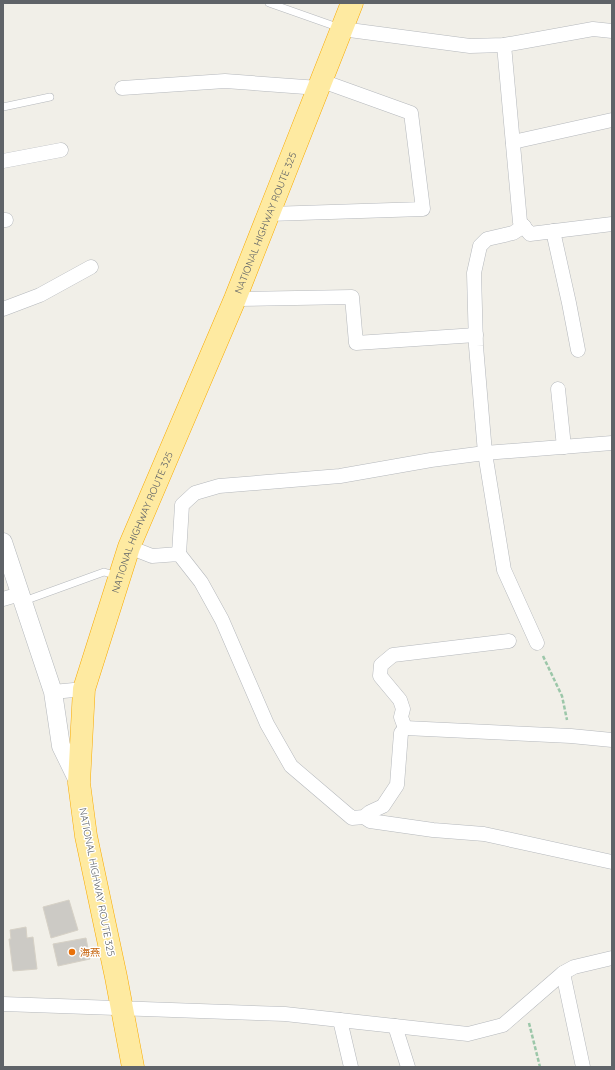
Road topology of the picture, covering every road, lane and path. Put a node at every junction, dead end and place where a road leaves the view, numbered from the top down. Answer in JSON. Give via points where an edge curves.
{"nodes":[{"id":1,"x":269,"y":3,"type":"edge"},
{"id":2,"x":352,"y":3,"type":"edge"},
{"id":3,"x":342,"y":29,"type":"junction"},
{"id":4,"x":612,"y":31,"type":"edge"},
{"id":5,"x":504,"y":45,"type":"junction"},
{"id":6,"x":320,"y":85,"type":"junction"},
{"id":7,"x":122,"y":88,"type":"dead end"},
{"id":8,"x":50,"y":97,"type":"dead end"},
{"id":9,"x":3,"y":107,"type":"edge"},
{"id":10,"x":612,"y":120,"type":"edge"},
{"id":11,"x":513,"y":142,"type":"junction"},
{"id":12,"x":61,"y":150,"type":"dead end"},
{"id":13,"x":3,"y":161,"type":"edge"},
{"id":14,"x":269,"y":214,"type":"junction"},
{"id":15,"x":612,"y":224,"type":"edge"},
{"id":16,"x":524,"y":226,"type":"junction"},
{"id":17,"x":553,"y":231,"type":"junction"},
{"id":18,"x":91,"y":267,"type":"dead end"},
{"id":19,"x":235,"y":299,"type":"junction"},
{"id":20,"x":3,"y":308,"type":"edge"},
{"id":21,"x":476,"y":335,"type":"junction"},
{"id":22,"x":578,"y":350,"type":"dead end"},
{"id":23,"x":558,"y":389,"type":"dead end"},
{"id":24,"x":612,"y":443,"type":"edge"},
{"id":25,"x":564,"y":447,"type":"junction"},
{"id":26,"x":485,"y":453,"type":"junction"},
{"id":27,"x":3,"y":542,"type":"edge"},
{"id":28,"x":129,"y":547,"type":"junction"},
{"id":29,"x":179,"y":554,"type":"junction"},
{"id":30,"x":120,"y":577,"type":"junction"},
{"id":31,"x":15,"y":598,"type":"edge"},
{"id":32,"x":509,"y":642,"type":"dead end"},
{"id":33,"x":537,"y":643,"type":"joint"},
{"id":34,"x":84,"y":689,"type":"junction"},
{"id":35,"x":53,"y":692,"type":"junction"},
{"id":36,"x":405,"y":728,"type":"junction"},
{"id":37,"x":572,"y":736,"type":"junction"},
{"id":38,"x":612,"y":740,"type":"edge"},
{"id":39,"x":79,"y":783,"type":"junction"},
{"id":40,"x":364,"y":817,"type":"junction"},
{"id":41,"x":612,"y":862,"type":"edge"},
{"id":42,"x":612,"y":958,"type":"edge"},
{"id":43,"x":563,"y":973,"type":"junction"},
{"id":44,"x":3,"y":1004,"type":"edge"},
{"id":45,"x":120,"y":1007,"type":"junction"},
{"id":46,"x":524,"y":1007,"type":"junction"},
{"id":47,"x":340,"y":1020,"type":"junction"},
{"id":48,"x":395,"y":1026,"type":"junction"},
{"id":49,"x":133,"y":1067,"type":"edge"},
{"id":50,"x":351,"y":1067,"type":"edge"},
{"id":51,"x":408,"y":1067,"type":"edge"},
{"id":52,"x":540,"y":1067,"type":"edge"},
{"id":53,"x":583,"y":1067,"type":"edge"}],
"edges":[{"from":1,"to":3,"type":"lane"},
{"from":2,"to":3,"type":"highway","name":"NATIONAL HIGHWAY ROUTE 325"},
{"from":3,"to":5,"type":"street","via":[[470,46]]},
{"from":3,"to":6,"type":"highway","name":"NATIONAL HIGHWAY ROUTE 325"},
{"from":4,"to":5,"type":"street","via":[[593,29]]},
{"from":5,"to":11,"type":"street"},
{"from":6,"to":7,"type":"street","via":[[225,81]]},
{"from":6,"to":14,"type":"highway","name":"NATIONAL HIGHWAY ROUTE 325"},
{"from":6,"to":14,"type":"street","via":[[411,113],[424,209]]},
{"from":8,"to":9,"type":"lane"},
{"from":10,"to":11,"type":"street"},
{"from":11,"to":16,"type":"street","via":[[520,222]]},
{"from":12,"to":13,"type":"street"},
{"from":14,"to":19,"type":"highway","name":"NATIONAL HIGHWAY ROUTE 325"},
{"from":15,"to":17,"type":"street"},
{"from":16,"to":17,"type":"street","via":[[530,234]]},
{"from":16,"to":21,"type":"street","via":[[514,233],[487,239],[480,246],[474,273]]},
{"from":17,"to":22,"type":"street"},
{"from":18,"to":20,"type":"street","via":[[40,295]]},
{"from":19,"to":21,"type":"street","via":[[352,297],[356,343]]},
{"from":19,"to":28,"type":"highway","name":"NATIONAL HIGHWAY ROUTE 325"},
{"from":21,"to":26,"type":"street"},
{"from":23,"to":25,"type":"street"},
{"from":24,"to":25,"type":"street"},
{"from":25,"to":26,"type":"street"},
{"from":26,"to":29,"type":"street","via":[[340,476],[219,486],[195,493],[182,506]]},
{"from":26,"to":33,"type":"street","via":[[504,570]]},
{"from":27,"to":31,"type":"street"},
{"from":28,"to":29,"type":"street","via":[[152,556]]},
{"from":28,"to":30,"type":"highway","name":"NATIONAL HIGHWAY ROUTE 325"},
{"from":29,"to":40,"type":"street","via":[[201,582],[222,620],[267,724],[291,766],[352,818]]},
{"from":30,"to":31,"type":"lane","via":[[104,572]]},
{"from":30,"to":34,"type":"highway","name":"NATIONAL HIGHWAY ROUTE 325"},
{"from":31,"to":35,"type":"street"},
{"from":32,"to":36,"type":"street","via":[[393,655],[381,665],[380,676],[400,700],[401,717]]},
{"from":33,"to":37,"type":"path","via":[[562,696]]},
{"from":34,"to":35,"type":"street"},
{"from":34,"to":39,"type":"highway","name":"NATIONAL HIGHWAY ROUTE 325"},
{"from":35,"to":39,"type":"street","via":[[60,746]]},
{"from":36,"to":37,"type":"street"},
{"from":36,"to":40,"type":"street","via":[[401,733],[397,785],[383,806]]},
{"from":37,"to":38,"type":"street"},
{"from":39,"to":45,"type":"highway","name":"NATIONAL HIGHWAY ROUTE 325","via":[[86,836]]},
{"from":40,"to":41,"type":"street","via":[[370,821],[433,830],[484,834]]},
{"from":42,"to":43,"type":"street","via":[[574,967]]},
{"from":43,"to":46,"type":"street"},
{"from":43,"to":53,"type":"street"},
{"from":44,"to":45,"type":"street"},
{"from":45,"to":47,"type":"street","via":[[285,1014]]},
{"from":45,"to":49,"type":"highway","name":"NATIONAL HIGHWAY ROUTE 325"},
{"from":46,"to":48,"type":"street","via":[[503,1026],[468,1034]]},
{"from":46,"to":52,"type":"path"},
{"from":47,"to":48,"type":"street"},
{"from":47,"to":50,"type":"street"},
{"from":48,"to":51,"type":"street"}]}
